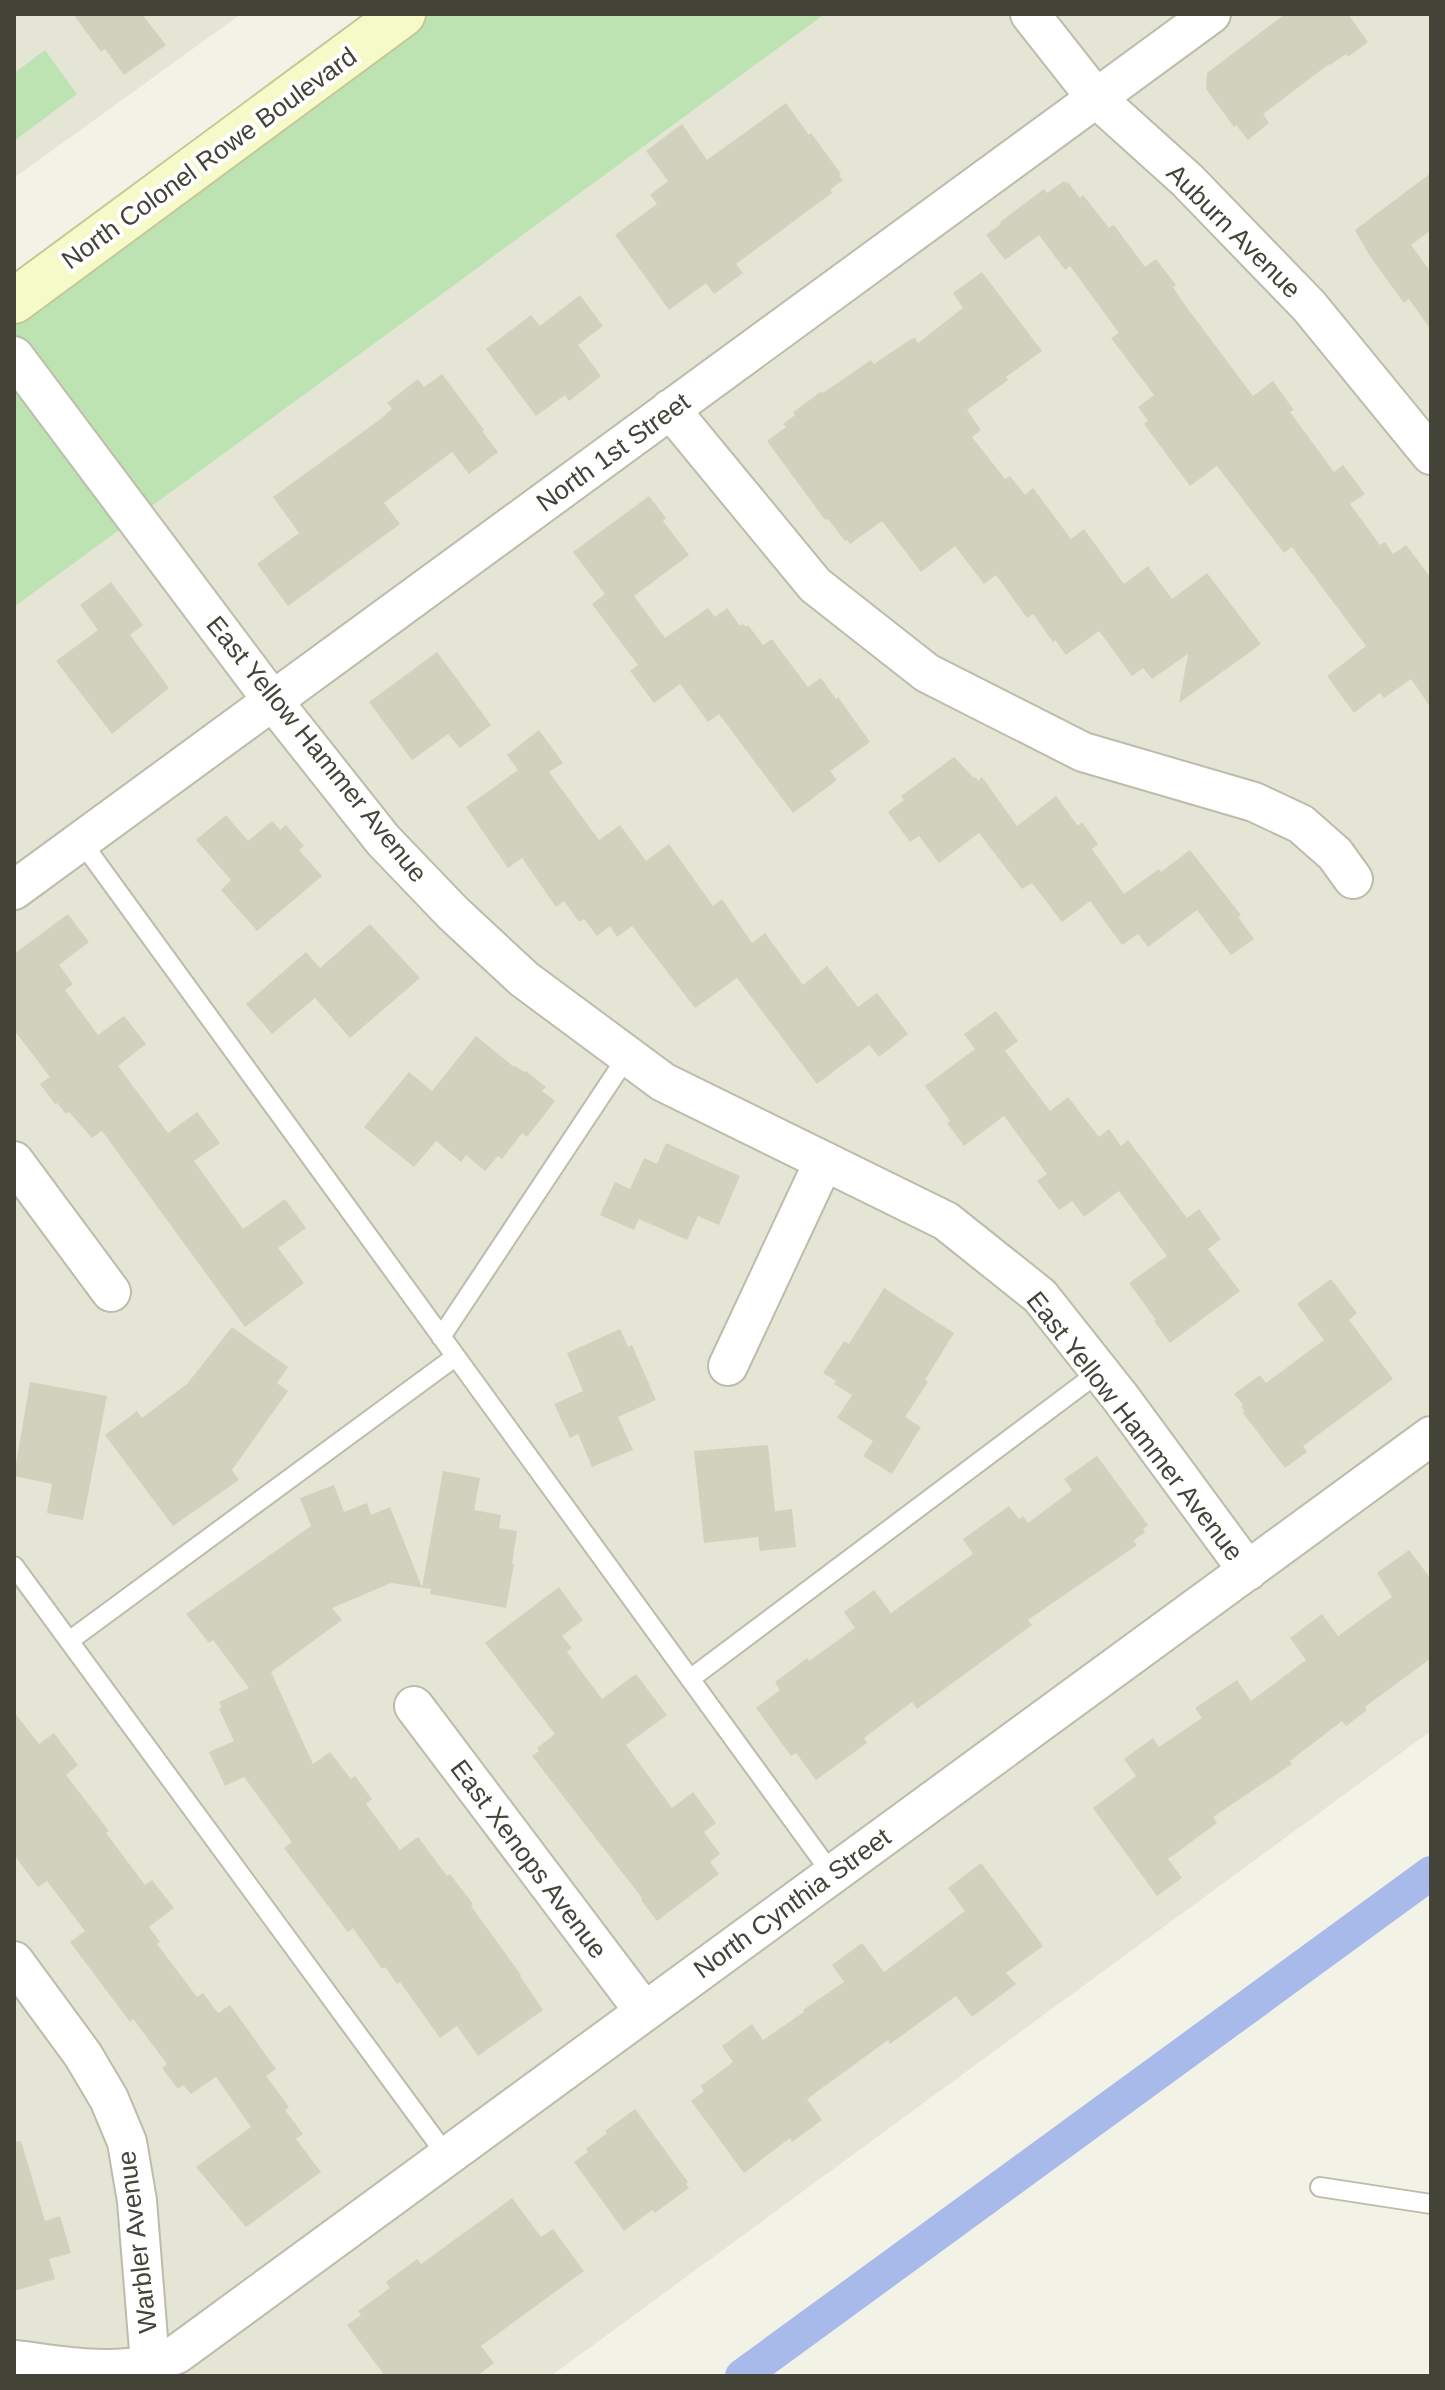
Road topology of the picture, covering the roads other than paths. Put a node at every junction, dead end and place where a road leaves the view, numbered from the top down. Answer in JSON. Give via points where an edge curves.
{"nodes":[{"id":1,"x":403,"y":14,"type":"edge"},
{"id":2,"x":1030,"y":14,"type":"edge"},
{"id":3,"x":1211,"y":14,"type":"edge"},
{"id":4,"x":1096,"y":98,"type":"junction"},
{"id":5,"x":14,"y":301,"type":"edge"},
{"id":6,"x":14,"y":356,"type":"edge"},
{"id":7,"x":670,"y":409,"type":"junction"},
{"id":8,"x":1431,"y":455,"type":"edge"},
{"id":9,"x":272,"y":700,"type":"junction"},
{"id":10,"x":81,"y":841,"type":"junction"},
{"id":11,"x":1353,"y":879,"type":"dead end"},
{"id":12,"x":14,"y":890,"type":"edge"},
{"id":13,"x":628,"y":1055,"type":"junction"},
{"id":14,"x":14,"y":1161,"type":"edge"},
{"id":15,"x":824,"y":1161,"type":"junction"},
{"id":16,"x":111,"y":1292,"type":"dead end"},
{"id":17,"x":441,"y":1337,"type":"junction"},
{"id":18,"x":455,"y":1357,"type":"junction"},
{"id":19,"x":728,"y":1366,"type":"dead end"},
{"id":20,"x":1099,"y":1372,"type":"junction"},
{"id":21,"x":1431,"y":1436,"type":"edge"},
{"id":22,"x":14,"y":1566,"type":"edge"},
{"id":23,"x":1248,"y":1571,"type":"junction"},
{"id":24,"x":69,"y":1641,"type":"junction"},
{"id":25,"x":690,"y":1679,"type":"junction"},
{"id":26,"x":414,"y":1706,"type":"dead end"},
{"id":27,"x":832,"y":1874,"type":"junction"},
{"id":28,"x":14,"y":1961,"type":"edge"},
{"id":29,"x":644,"y":2011,"type":"junction"},
{"id":30,"x":447,"y":2156,"type":"junction"},
{"id":31,"x":1320,"y":2187,"type":"dead end"},
{"id":32,"x":1431,"y":2204,"type":"edge"},
{"id":33,"x":14,"y":2360,"type":"edge"},
{"id":34,"x":150,"y":2363,"type":"junction"}],
"edges":[{"from":1,"to":5,"type":"street","name":"North Colonel Rowe Boulevard"},
{"from":2,"to":4,"type":"street","name":"Auburn Avenue"},
{"from":3,"to":4,"type":"street","name":"North 1st Street"},
{"from":4,"to":7,"type":"street","name":"North 1st Street"},
{"from":4,"to":8,"type":"street","name":"Auburn Avenue","via":[[1187,180],[1309,306]]},
{"from":6,"to":9,"type":"street","name":"East Yellow Hammer Avenue"},
{"from":7,"to":9,"type":"street","name":"North 1st Street"},
{"from":7,"to":11,"type":"street","via":[[815,585],[927,673],[1083,752],[1254,802],[1301,824],[1335,854]]},
{"from":9,"to":10,"type":"street","name":"North 1st Street"},
{"from":9,"to":13,"type":"street","name":"East Yellow Hammer Avenue","via":[[383,840],[453,913],[524,979]]},
{"from":10,"to":12,"type":"street","name":"North 1st Street"},
{"from":10,"to":17,"type":"lane"},
{"from":13,"to":15,"type":"street","name":"East Yellow Hammer Avenue","via":[[663,1082]]},
{"from":13,"to":17,"type":"lane"},
{"from":14,"to":16,"type":"street"},
{"from":15,"to":19,"type":"street"},
{"from":15,"to":20,"type":"street","name":"East Yellow Hammer Avenue","via":[[946,1221],[1040,1296]]},
{"from":17,"to":18,"type":"lane"},
{"from":18,"to":24,"type":"lane"},
{"from":18,"to":25,"type":"lane"},
{"from":20,"to":23,"type":"street","name":"East Yellow Hammer Avenue"},
{"from":20,"to":25,"type":"lane"},
{"from":21,"to":23,"type":"street","name":"North Cynthia Street"},
{"from":22,"to":24,"type":"lane"},
{"from":23,"to":27,"type":"street","name":"North Cynthia Street"},
{"from":24,"to":30,"type":"lane"},
{"from":25,"to":27,"type":"lane"},
{"from":26,"to":29,"type":"street","name":"East Xenops Avenue"},
{"from":27,"to":29,"type":"street","name":"North Cynthia Street"},
{"from":28,"to":34,"type":"street","name":"Warbler Avenue","via":[[83,2055],[127,2142]]},
{"from":29,"to":30,"type":"street","name":"North Cynthia Street"},
{"from":30,"to":34,"type":"street","name":"North Cynthia Street","via":[[177,2354]]},
{"from":31,"to":32,"type":"lane"},
{"from":33,"to":34,"type":"street","name":"North Cynthia Street","via":[[105,2369]]}]}
